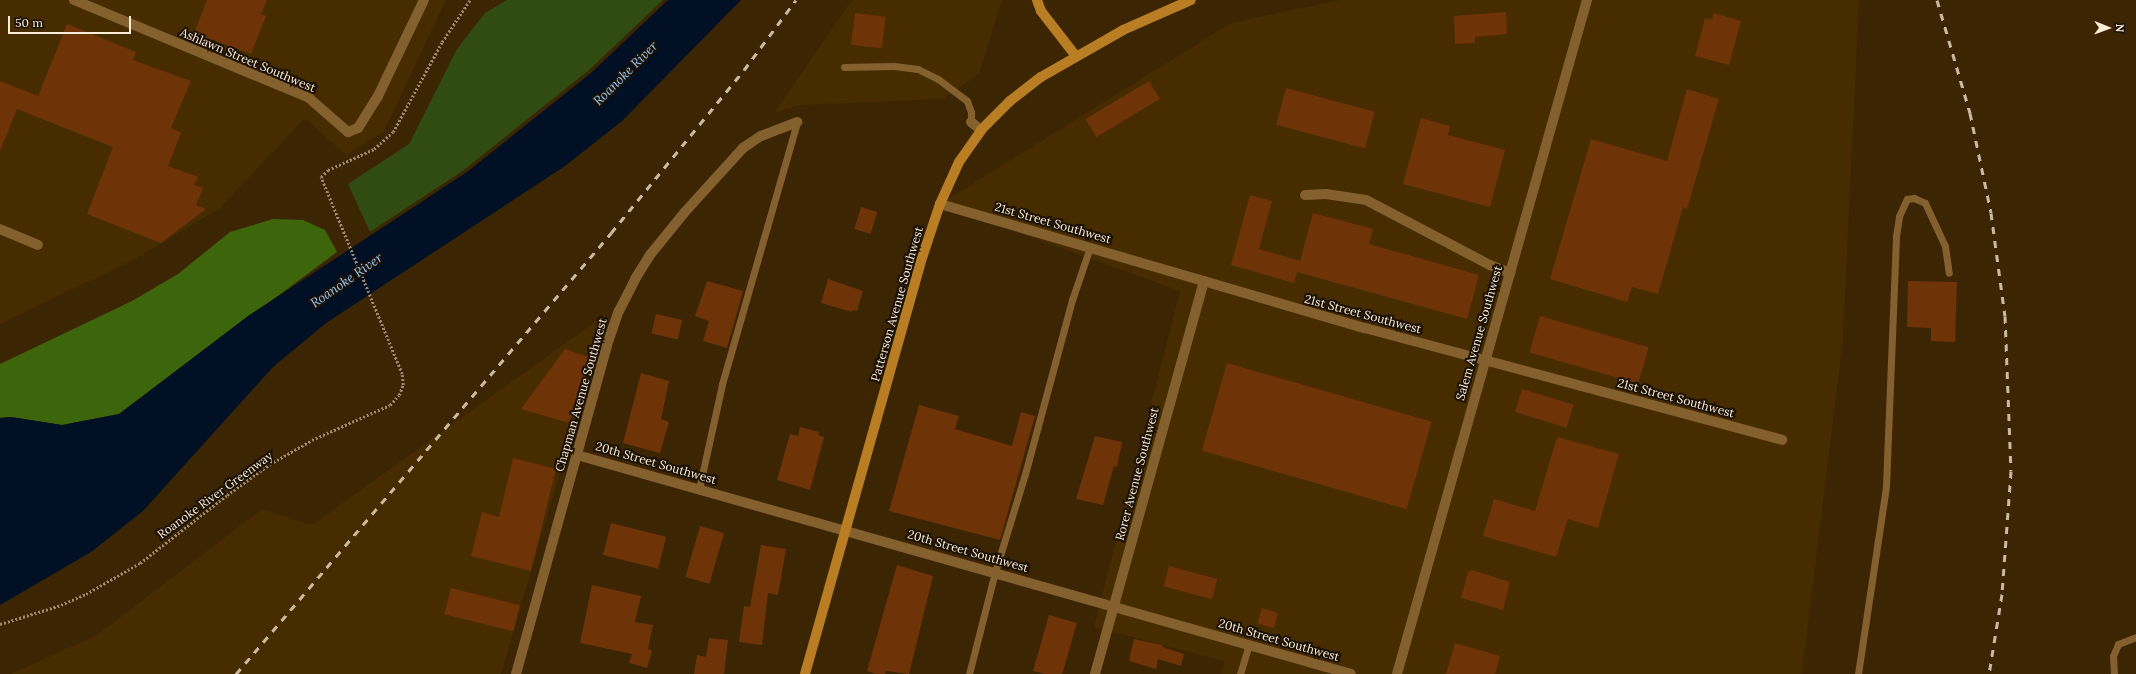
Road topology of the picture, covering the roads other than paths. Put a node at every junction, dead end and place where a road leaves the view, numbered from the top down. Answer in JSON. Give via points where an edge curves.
{"nodes":[{"id":1,"x":74,"y":0,"type":"edge"},
{"id":2,"x":424,"y":0,"type":"edge"},
{"id":3,"x":1037,"y":0,"type":"edge"},
{"id":4,"x":1191,"y":0,"type":"edge"},
{"id":5,"x":1587,"y":0,"type":"edge"},
{"id":6,"x":1074,"y":55,"type":"junction"},
{"id":7,"x":844,"y":67,"type":"dead end"},
{"id":8,"x":797,"y":122,"type":"joint"},
{"id":9,"x":971,"y":122,"type":"joint"},
{"id":10,"x":981,"y":130,"type":"junction"},
{"id":11,"x":1304,"y":196,"type":"dead end"},
{"id":12,"x":940,"y":204,"type":"junction"},
{"id":13,"x":0,"y":229,"type":"edge"},
{"id":14,"x":38,"y":245,"type":"dead end"},
{"id":15,"x":1090,"y":247,"type":"junction"},
{"id":16,"x":1510,"y":273,"type":"junction"},
{"id":17,"x":1949,"y":274,"type":"dead end"},
{"id":18,"x":1204,"y":282,"type":"junction"},
{"id":19,"x":1485,"y":360,"type":"junction"},
{"id":20,"x":1782,"y":440,"type":"dead end"},
{"id":21,"x":577,"y":455,"type":"junction"},
{"id":22,"x":699,"y":490,"type":"junction"},
{"id":23,"x":846,"y":530,"type":"junction"},
{"id":24,"x":995,"y":572,"type":"junction"},
{"id":25,"x":1114,"y":607,"type":"junction"},
{"id":26,"x":2136,"y":637,"type":"edge"},
{"id":27,"x":1249,"y":645,"type":"junction"},
{"id":28,"x":516,"y":674,"type":"edge"},
{"id":29,"x":805,"y":674,"type":"edge"},
{"id":30,"x":969,"y":674,"type":"edge"},
{"id":31,"x":1095,"y":674,"type":"edge"},
{"id":32,"x":1240,"y":674,"type":"edge"},
{"id":33,"x":1350,"y":674,"type":"edge"},
{"id":34,"x":1397,"y":674,"type":"edge"},
{"id":35,"x":1858,"y":674,"type":"edge"},
{"id":36,"x":2114,"y":674,"type":"edge"}],
"edges":[{"from":1,"to":2,"type":"street","name":"Ashlawn Street Southwest","via":[[309,98],[348,132],[358,128],[378,96]]},
{"from":3,"to":6,"type":"main road","via":[[1040,12]]},
{"from":4,"to":6,"type":"main road","name":"Patterson Avenue Southwest"},
{"from":5,"to":16,"type":"street","name":"Salem Avenue Southwest"},
{"from":6,"to":10,"type":"main road","name":"Patterson Avenue Southwest","via":[[1010,101]]},
{"from":7,"to":9,"type":"lane","via":[[894,66],[918,70],[938,79],[967,101]]},
{"from":8,"to":21,"type":"street","name":"Chapman Avenue Southwest","via":[[761,136],[743,148],[650,255],[619,311]]},
{"from":8,"to":22,"type":"lane","via":[[722,384]]},
{"from":9,"to":10,"type":"street"},
{"from":10,"to":12,"type":"main road","name":"Patterson Avenue Southwest","via":[[959,162]]},
{"from":11,"to":16,"type":"street","via":[[1338,195],[1366,200]]},
{"from":12,"to":15,"type":"street","name":"21st Street Southwest"},
{"from":12,"to":23,"type":"main road","name":"Patterson Avenue Southwest","via":[[920,264]]},
{"from":13,"to":14,"type":"street"},
{"from":15,"to":18,"type":"street","name":"21st Street Southwest"},
{"from":15,"to":24,"type":"lane","via":[[1072,300],[1025,474]]},
{"from":16,"to":19,"type":"street","name":"Salem Avenue Southwest"},
{"from":17,"to":35,"type":"lane","via":[[1945,246],[1925,204],[1914,198],[1907,199],[1899,216],[1896,236],[1886,486]]},
{"from":18,"to":19,"type":"street","name":"21st Street Southwest"},
{"from":18,"to":25,"type":"street","name":"Rorer Avenue Southwest"},
{"from":19,"to":20,"type":"street","name":"21st Street Southwest"},
{"from":19,"to":34,"type":"street","name":"Salem Avenue Southwest"},
{"from":21,"to":22,"type":"street","name":"20th Street Southwest"},
{"from":21,"to":28,"type":"street","name":"Chapman Avenue Southwest"},
{"from":22,"to":23,"type":"street","name":"20th Street Southwest"},
{"from":23,"to":24,"type":"street","name":"20th Street Southwest"},
{"from":23,"to":29,"type":"main road","name":"Patterson Avenue Southwest"},
{"from":24,"to":25,"type":"street","name":"20th Street Southwest"},
{"from":24,"to":30,"type":"lane","via":[[989,604]]},
{"from":25,"to":27,"type":"street","name":"20th Street Southwest"},
{"from":25,"to":31,"type":"street","name":"Rorer Avenue Southwest"},
{"from":26,"to":36,"type":"lane","via":[[2118,644],[2113,656]]},
{"from":27,"to":32,"type":"lane"},
{"from":27,"to":33,"type":"street","name":"20th Street Southwest"}]}
